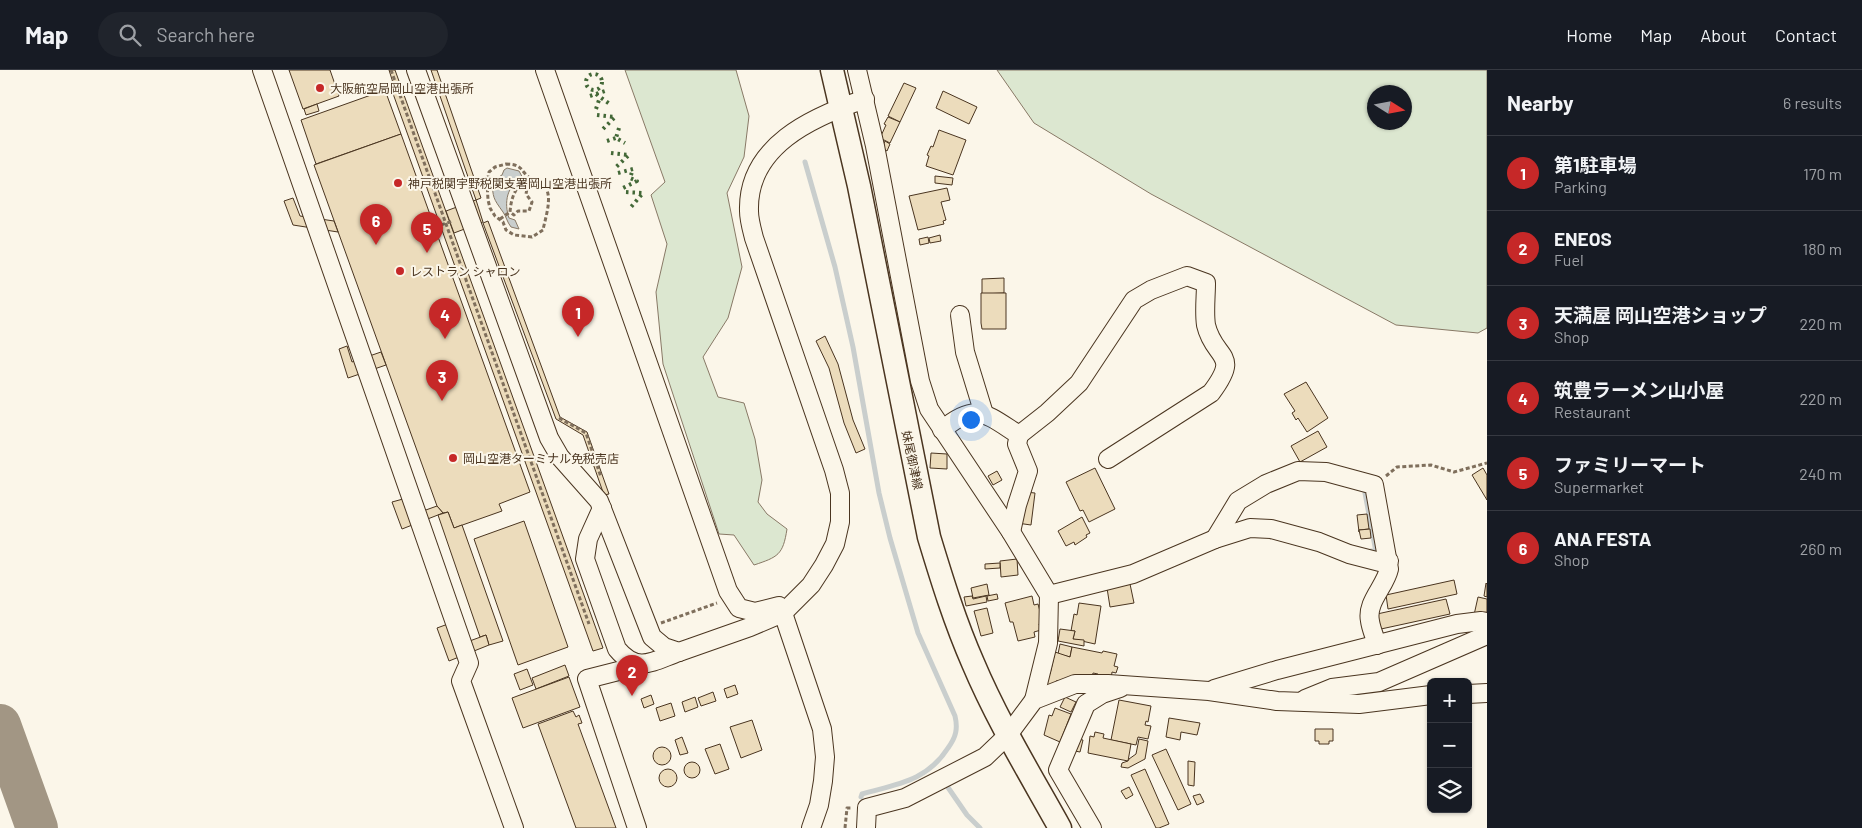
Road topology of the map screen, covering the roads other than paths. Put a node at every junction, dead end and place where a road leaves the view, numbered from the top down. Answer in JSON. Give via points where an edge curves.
{"nodes":[{"id":1,"x":262,"y":70,"type":"edge"},
{"id":2,"x":416,"y":70,"type":"edge"},
{"id":3,"x":545,"y":70,"type":"edge"},
{"id":4,"x":832,"y":70,"type":"edge"},
{"id":5,"x":857,"y":70,"type":"edge"},
{"id":6,"x":865,"y":99,"type":"junction"},
{"id":7,"x":841,"y":107,"type":"junction"},
{"id":8,"x":960,"y":315,"type":"dead end"},
{"id":9,"x":984,"y":414,"type":"junction"},
{"id":10,"x":942,"y":430,"type":"junction"},
{"id":11,"x":1019,"y":434,"type":"junction"},
{"id":12,"x":1108,"y":459,"type":"dead end"},
{"id":13,"x":602,"y":508,"type":"junction"},
{"id":14,"x":1011,"y":532,"type":"junction"},
{"id":15,"x":1215,"y":538,"type":"junction"},
{"id":16,"x":1389,"y":562,"type":"junction"},
{"id":17,"x":1049,"y":594,"type":"junction"},
{"id":18,"x":796,"y":600,"type":"junction"},
{"id":19,"x":783,"y":613,"type":"junction"},
{"id":20,"x":1487,"y":622,"type":"edge"},
{"id":21,"x":1487,"y":635,"type":"edge"},
{"id":22,"x":1377,"y":645,"type":"junction"},
{"id":23,"x":679,"y":652,"type":"junction"},
{"id":24,"x":642,"y":665,"type":"junction"},
{"id":25,"x":1128,"y":685,"type":"junction"},
{"id":26,"x":1209,"y":691,"type":"junction"},
{"id":27,"x":1487,"y":693,"type":"edge"},
{"id":28,"x":1472,"y":694,"type":"edge"},
{"id":29,"x":1427,"y":696,"type":"edge"},
{"id":30,"x":1034,"y":700,"type":"junction"},
{"id":31,"x":1298,"y":702,"type":"junction"},
{"id":32,"x":1008,"y":735,"type":"junction"},
{"id":33,"x":514,"y":828,"type":"edge"},
{"id":34,"x":637,"y":828,"type":"edge"},
{"id":35,"x":811,"y":828,"type":"edge"},
{"id":36,"x":866,"y":828,"type":"edge"},
{"id":37,"x":1060,"y":828,"type":"edge"},
{"id":38,"x":1092,"y":828,"type":"edge"}],
"edges":[{"from":1,"to":33,"type":"street","via":[[469,663],[461,681]]},
{"from":2,"to":13,"type":"street","via":[[551,443]]},
{"from":3,"to":18,"type":"street","via":[[728,591],[739,608],[754,612]]},
{"from":4,"to":7,"type":"main road","name":"妹尾御津線"},
{"from":5,"to":6,"type":"street"},
{"from":6,"to":7,"type":"street"},
{"from":6,"to":10,"type":"street","via":[[920,381],[929,408]]},
{"from":7,"to":18,"type":"street","via":[[785,137],[772,149],[759,168],[751,191],[749,212],[754,238],[840,493],[840,522],[835,544],[811,585]]},
{"from":7,"to":32,"type":"main road","name":"妹尾御津線","via":[[860,186],[930,537],[944,589],[973,664]]},
{"from":8,"to":9,"type":"street","via":[[965,352]]},
{"from":9,"to":10,"type":"street","via":[[972,412]]},
{"from":9,"to":11,"type":"street"},
{"from":10,"to":14,"type":"street"},
{"from":11,"to":12,"type":"street","via":[[1079,383],[1134,300],[1187,276],[1206,282],[1206,323],[1210,339],[1224,356],[1226,368],[1221,379],[1211,393]]},
{"from":11,"to":14,"type":"street","via":[[1017,444],[1028,471]]},
{"from":13,"to":23,"type":"street","via":[[652,637],[664,647]]},
{"from":13,"to":24,"type":"street","via":[[588,539],[585,559],[616,649],[625,659]]},
{"from":14,"to":17,"type":"street"},
{"from":15,"to":16,"type":"street","via":[[1250,528],[1271,529],[1349,554]]},
{"from":15,"to":16,"type":"street","via":[[1238,501],[1266,484],[1298,471],[1326,472],[1374,485]]},
{"from":15,"to":17,"type":"street","via":[[1133,574]]},
{"from":16,"to":22,"type":"street","via":[[1387,578],[1370,610]]},
{"from":17,"to":30,"type":"street","via":[[1048,643]]},
{"from":18,"to":19,"type":"street"},
{"from":19,"to":23,"type":"street"},
{"from":19,"to":35,"type":"street","via":[[822,729],[823,781]]},
{"from":20,"to":22,"type":"street","via":[[1457,624]]},
{"from":21,"to":31,"type":"street","via":[[1379,682],[1332,688]]},
{"from":22,"to":26,"type":"street"},
{"from":23,"to":24,"type":"street"},
{"from":24,"to":34,"type":"street","via":[[587,679]]},
{"from":25,"to":26,"type":"street"},
{"from":25,"to":30,"type":"street","via":[[1075,684]]},
{"from":25,"to":38,"type":"street","via":[[1102,694],[1086,704],[1058,770]]},
{"from":26,"to":31,"type":"street"},
{"from":27,"to":28,"type":"street"},
{"from":29,"to":31,"type":"street","via":[[1359,704]]},
{"from":30,"to":32,"type":"street"},
{"from":32,"to":36,"type":"street","via":[[985,757],[905,798],[867,808]]},
{"from":32,"to":37,"type":"main road","name":"妹尾御津線"}]}
